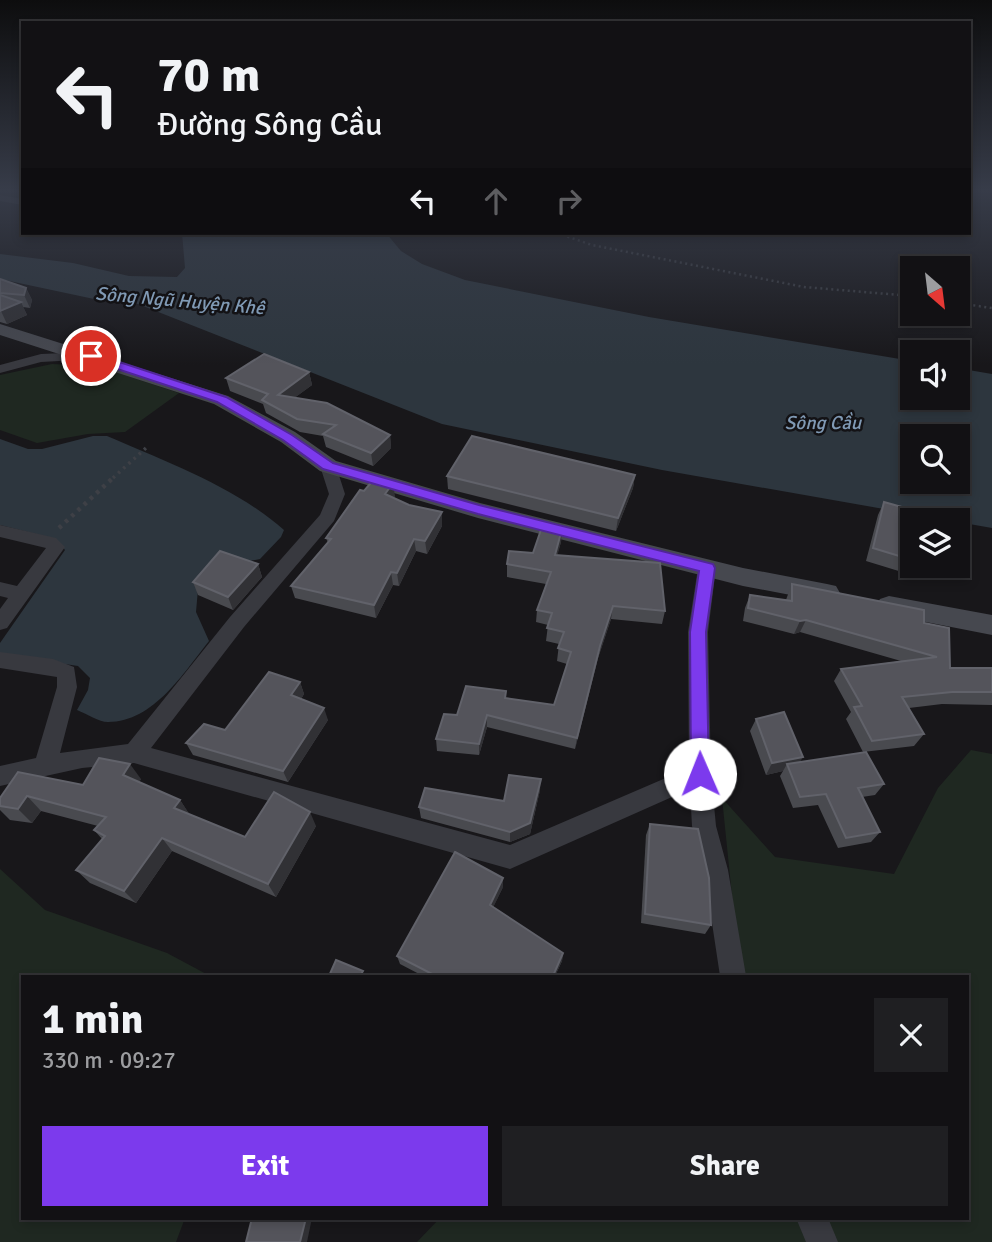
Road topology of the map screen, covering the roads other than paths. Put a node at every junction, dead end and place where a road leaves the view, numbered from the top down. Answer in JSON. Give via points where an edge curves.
{"nodes":[{"id":1,"x":0,"y":329,"type":"edge"},
{"id":2,"x":91,"y":356,"type":"junction"},
{"id":3,"x":0,"y":369,"type":"edge"},
{"id":4,"x":328,"y":466,"type":"junction"},
{"id":5,"x":0,"y":531,"type":"edge"},
{"id":6,"x":707,"y":568,"type":"junction"},
{"id":7,"x":0,"y":589,"type":"edge"},
{"id":8,"x":22,"y":594,"type":"junction"},
{"id":9,"x":0,"y":622,"type":"edge"},
{"id":10,"x":992,"y":625,"type":"edge"},
{"id":11,"x":0,"y":660,"type":"edge"},
{"id":12,"x":134,"y":753,"type":"junction"},
{"id":13,"x":45,"y":766,"type":"junction"},
{"id":14,"x":700,"y":774,"type":"junction"},
{"id":15,"x":0,"y":776,"type":"edge"},
{"id":16,"x":733,"y":975,"type":"edge"},
{"id":17,"x":813,"y":1220,"type":"edge"},
{"id":18,"x":822,"y":1242,"type":"edge"}],
"edges":[{"from":1,"to":2,"type":"main road"},
{"from":2,"to":3,"type":"street","via":[[41,358]]},
{"from":2,"to":4,"type":"main road","via":[[221,400],[288,437]]},
{"from":4,"to":6,"type":"main road","via":[[478,510]]},
{"from":4,"to":12,"type":"street","via":[[337,494],[328,517],[237,622]]},
{"from":5,"to":8,"type":"street","via":[[56,547]]},
{"from":6,"to":10,"type":"main road"},
{"from":6,"to":14,"type":"street","via":[[698,632]]},
{"from":7,"to":8,"type":"street"},
{"from":8,"to":9,"type":"street"},
{"from":11,"to":13,"type":"street","via":[[67,673]]},
{"from":12,"to":13,"type":"street"},
{"from":12,"to":14,"type":"street","via":[[510,857]]},
{"from":13,"to":15,"type":"street"},
{"from":14,"to":16,"type":"street","via":[[704,825]]},
{"from":17,"to":18,"type":"street"}]}
